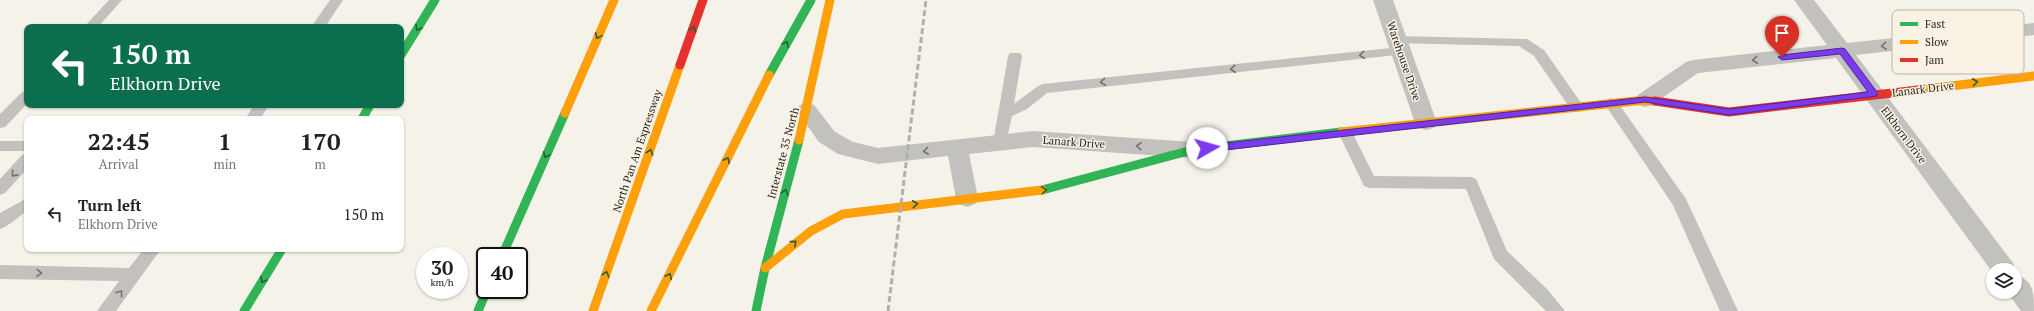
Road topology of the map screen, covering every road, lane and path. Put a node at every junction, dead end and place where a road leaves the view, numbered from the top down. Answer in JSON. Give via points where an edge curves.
{"nodes":[{"id":1,"x":116,"y":0,"type":"edge"},
{"id":2,"x":337,"y":0,"type":"edge"},
{"id":3,"x":435,"y":0,"type":"edge"},
{"id":4,"x":614,"y":0,"type":"edge"},
{"id":5,"x":703,"y":0,"type":"edge"},
{"id":6,"x":810,"y":0,"type":"edge"},
{"id":7,"x":830,"y":0,"type":"edge"},
{"id":8,"x":1383,"y":0,"type":"edge"},
{"id":9,"x":1804,"y":0,"type":"edge"},
{"id":10,"x":94,"y":24,"type":"edge"},
{"id":11,"x":320,"y":24,"type":"edge"},
{"id":12,"x":2034,"y":29,"type":"edge"},
{"id":13,"x":2024,"y":30,"type":"edge"},
{"id":14,"x":1892,"y":45,"type":"edge"},
{"id":15,"x":1399,"y":46,"type":"junction"},
{"id":16,"x":404,"y":50,"type":"edge"},
{"id":17,"x":1842,"y":51,"type":"junction"},
{"id":18,"x":1015,"y":56,"type":"dead end"},
{"id":19,"x":2034,"y":76,"type":"edge"},
{"id":20,"x":1874,"y":94,"type":"junction"},
{"id":21,"x":24,"y":98,"type":"edge"},
{"id":22,"x":1645,"y":100,"type":"junction"},
{"id":23,"x":1611,"y":103,"type":"junction"},
{"id":24,"x":1577,"y":107,"type":"junction"},
{"id":25,"x":807,"y":110,"type":"junction"},
{"id":26,"x":1005,"y":113,"type":"junction"},
{"id":27,"x":1426,"y":123,"type":"junction"},
{"id":28,"x":0,"y":124,"type":"edge"},
{"id":29,"x":1345,"y":132,"type":"junction"},
{"id":30,"x":1000,"y":143,"type":"junction"},
{"id":31,"x":0,"y":146,"type":"edge"},
{"id":32,"x":24,"y":146,"type":"edge"},
{"id":33,"x":957,"y":147,"type":"junction"},
{"id":34,"x":1192,"y":150,"type":"junction"},
{"id":35,"x":24,"y":162,"type":"edge"},
{"id":36,"x":0,"y":189,"type":"edge"},
{"id":37,"x":967,"y":198,"type":"junction"},
{"id":38,"x":24,"y":206,"type":"edge"},
{"id":39,"x":0,"y":223,"type":"edge"},
{"id":40,"x":506,"y":247,"type":"edge"},
{"id":41,"x":151,"y":252,"type":"edge"},
{"id":42,"x":280,"y":252,"type":"edge"},
{"id":43,"x":1999,"y":263,"type":"edge"},
{"id":44,"x":765,"y":268,"type":"junction"},
{"id":45,"x":0,"y":272,"type":"edge"},
{"id":46,"x":134,"y":275,"type":"junction"},
{"id":47,"x":2022,"y":294,"type":"edge"},
{"id":48,"x":483,"y":299,"type":"edge"},
{"id":49,"x":2034,"y":310,"type":"edge"},
{"id":50,"x":106,"y":311,"type":"edge"},
{"id":51,"x":244,"y":311,"type":"edge"},
{"id":52,"x":478,"y":311,"type":"edge"},
{"id":53,"x":594,"y":311,"type":"edge"},
{"id":54,"x":651,"y":311,"type":"edge"},
{"id":55,"x":756,"y":311,"type":"edge"},
{"id":56,"x":1556,"y":311,"type":"edge"},
{"id":57,"x":1728,"y":311,"type":"edge"}],
"edges":[{"from":1,"to":10,"type":"lane"},
{"from":2,"to":11,"type":"lane"},
{"from":3,"to":16,"type":"main road","one_way":true},
{"from":4,"to":40,"type":"main road","one_way":true},
{"from":53,"to":5,"type":"main road","name":"North Pan Am Expressway","one_way":true},
{"from":54,"to":6,"type":"main road","one_way":true,"via":[[770,72]]},
{"from":7,"to":25,"type":"main road","name":"Interstate 35 North"},
{"from":8,"to":15,"type":"street","name":"Warehouse Drive"},
{"from":9,"to":17,"type":"street","name":"Elkhorn Drive"},
{"from":12,"to":13,"type":"street","one_way":true},
{"from":14,"to":17,"type":"street","one_way":true},
{"from":15,"to":24,"type":"lane","via":[[1522,42],[1539,53]]},
{"from":15,"to":26,"type":"lane","one_way":true,"via":[[1043,89],[1022,106]]},
{"from":15,"to":27,"type":"street","name":"Warehouse Drive"},
{"from":17,"to":20,"type":"street","name":"Elkhorn Drive"},
{"from":17,"to":22,"type":"street","one_way":true,"via":[[1692,67]]},
{"from":18,"to":26,"type":"lane"},
{"from":20,"to":19,"type":"main road","name":"Lanark Drive","one_way":true},
{"from":20,"to":22,"type":"main road","name":"Lanark Drive","via":[[1729,112]]},
{"from":20,"to":43,"type":"street","name":"Elkhorn Drive"},
{"from":21,"to":28,"type":"lane"},
{"from":22,"to":23,"type":"main road","name":"Lanark Drive"},
{"from":23,"to":24,"type":"main road","name":"Lanark Drive"},
{"from":23,"to":57,"type":"lane","via":[[1680,203]]},
{"from":24,"to":27,"type":"main road","name":"Lanark Drive"},
{"from":33,"to":25,"type":"street","name":"Lanark Drive","one_way":true,"via":[[878,156],[861,153],[827,137]]},
{"from":44,"to":25,"type":"main road","name":"Interstate 35 North","one_way":true},
{"from":26,"to":30,"type":"lane"},
{"from":27,"to":29,"type":"main road","name":"Lanark Drive"},
{"from":29,"to":34,"type":"main road","name":"Lanark Drive"},
{"from":29,"to":56,"type":"lane","via":[[1369,182],[1471,183],[1500,255]]},
{"from":30,"to":33,"type":"street","name":"Lanark Drive"},
{"from":34,"to":30,"type":"street","name":"Lanark Drive","one_way":true,"via":[[1033,139]]},
{"from":31,"to":32,"type":"lane"},
{"from":33,"to":37,"type":"street"},
{"from":37,"to":34,"type":"main road","name":"Lanark Drive","one_way":true,"via":[[1049,189]]},
{"from":35,"to":36,"type":"lane","one_way":true},
{"from":44,"to":37,"type":"main road","name":"Lanark Drive","one_way":true,"via":[[810,229],[825,220],[843,214]]},
{"from":38,"to":39,"type":"lane"},
{"from":41,"to":46,"type":"lane"},
{"from":42,"to":51,"type":"main road","one_way":true},
{"from":44,"to":55,"type":"main road","name":"Interstate 35 North"},
{"from":45,"to":46,"type":"lane","one_way":true},
{"from":50,"to":46,"type":"lane","one_way":true},
{"from":47,"to":49,"type":"street"},
{"from":48,"to":52,"type":"main road"}]}
